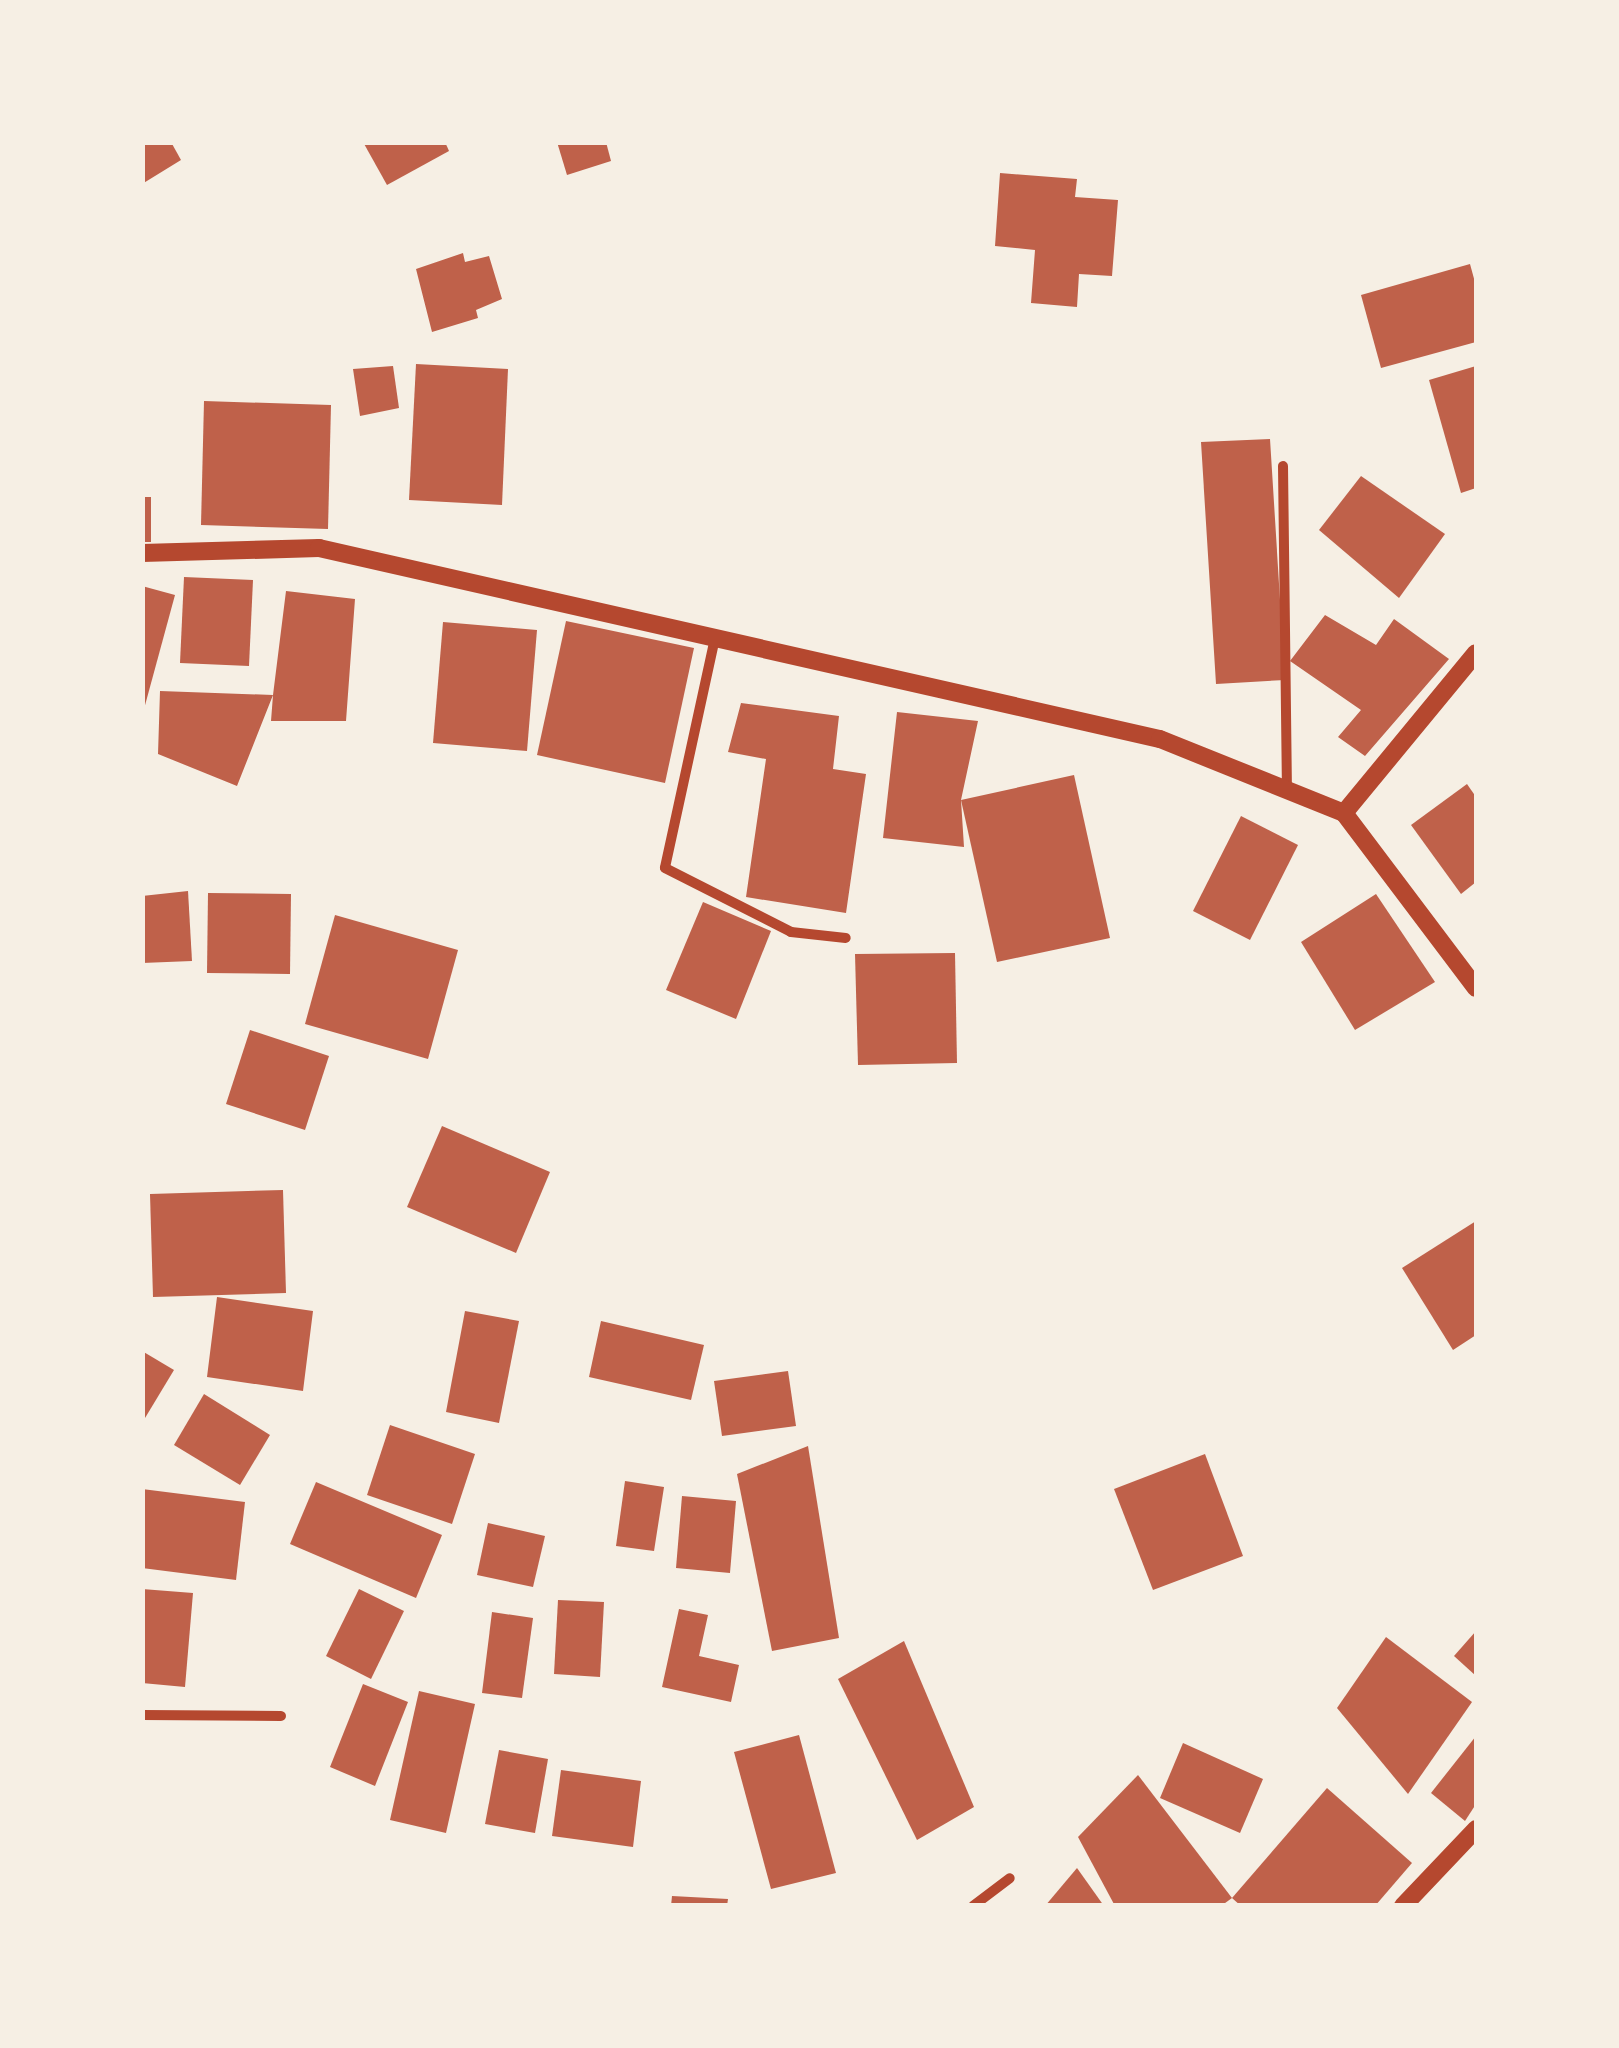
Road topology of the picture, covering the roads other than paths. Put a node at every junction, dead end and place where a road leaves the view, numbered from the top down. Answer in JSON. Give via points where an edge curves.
{"nodes":[{"id":1,"x":1284,"y":466,"type":"dead end"},
{"id":2,"x":142,"y":553,"type":"edge"},
{"id":3,"x":715,"y":638,"type":"junction"},
{"id":4,"x":1476,"y":653,"type":"edge"},
{"id":5,"x":1287,"y":787,"type":"junction"},
{"id":6,"x":1344,"y":813,"type":"junction"},
{"id":7,"x":846,"y":938,"type":"dead end"},
{"id":8,"x":1476,"y":988,"type":"edge"},
{"id":9,"x":142,"y":1715,"type":"edge"},
{"id":10,"x":282,"y":1716,"type":"dead end"},
{"id":11,"x":1476,"y":1829,"type":"edge"},
{"id":12,"x":1010,"y":1878,"type":"dead end"},
{"id":13,"x":972,"y":1906,"type":"edge"},
{"id":14,"x":1403,"y":1906,"type":"edge"}],
"edges":[{"from":1,"to":5,"type":"street"},
{"from":2,"to":3,"type":"street","via":[[318,548]]},
{"from":3,"to":5,"type":"street","via":[[1160,739]]},
{"from":3,"to":7,"type":"street","via":[[664,868],[791,932]]},
{"from":4,"to":6,"type":"street"},
{"from":5,"to":6,"type":"street"},
{"from":6,"to":8,"type":"street"},
{"from":9,"to":10,"type":"street"},
{"from":11,"to":14,"type":"street"},
{"from":12,"to":13,"type":"street"}]}
